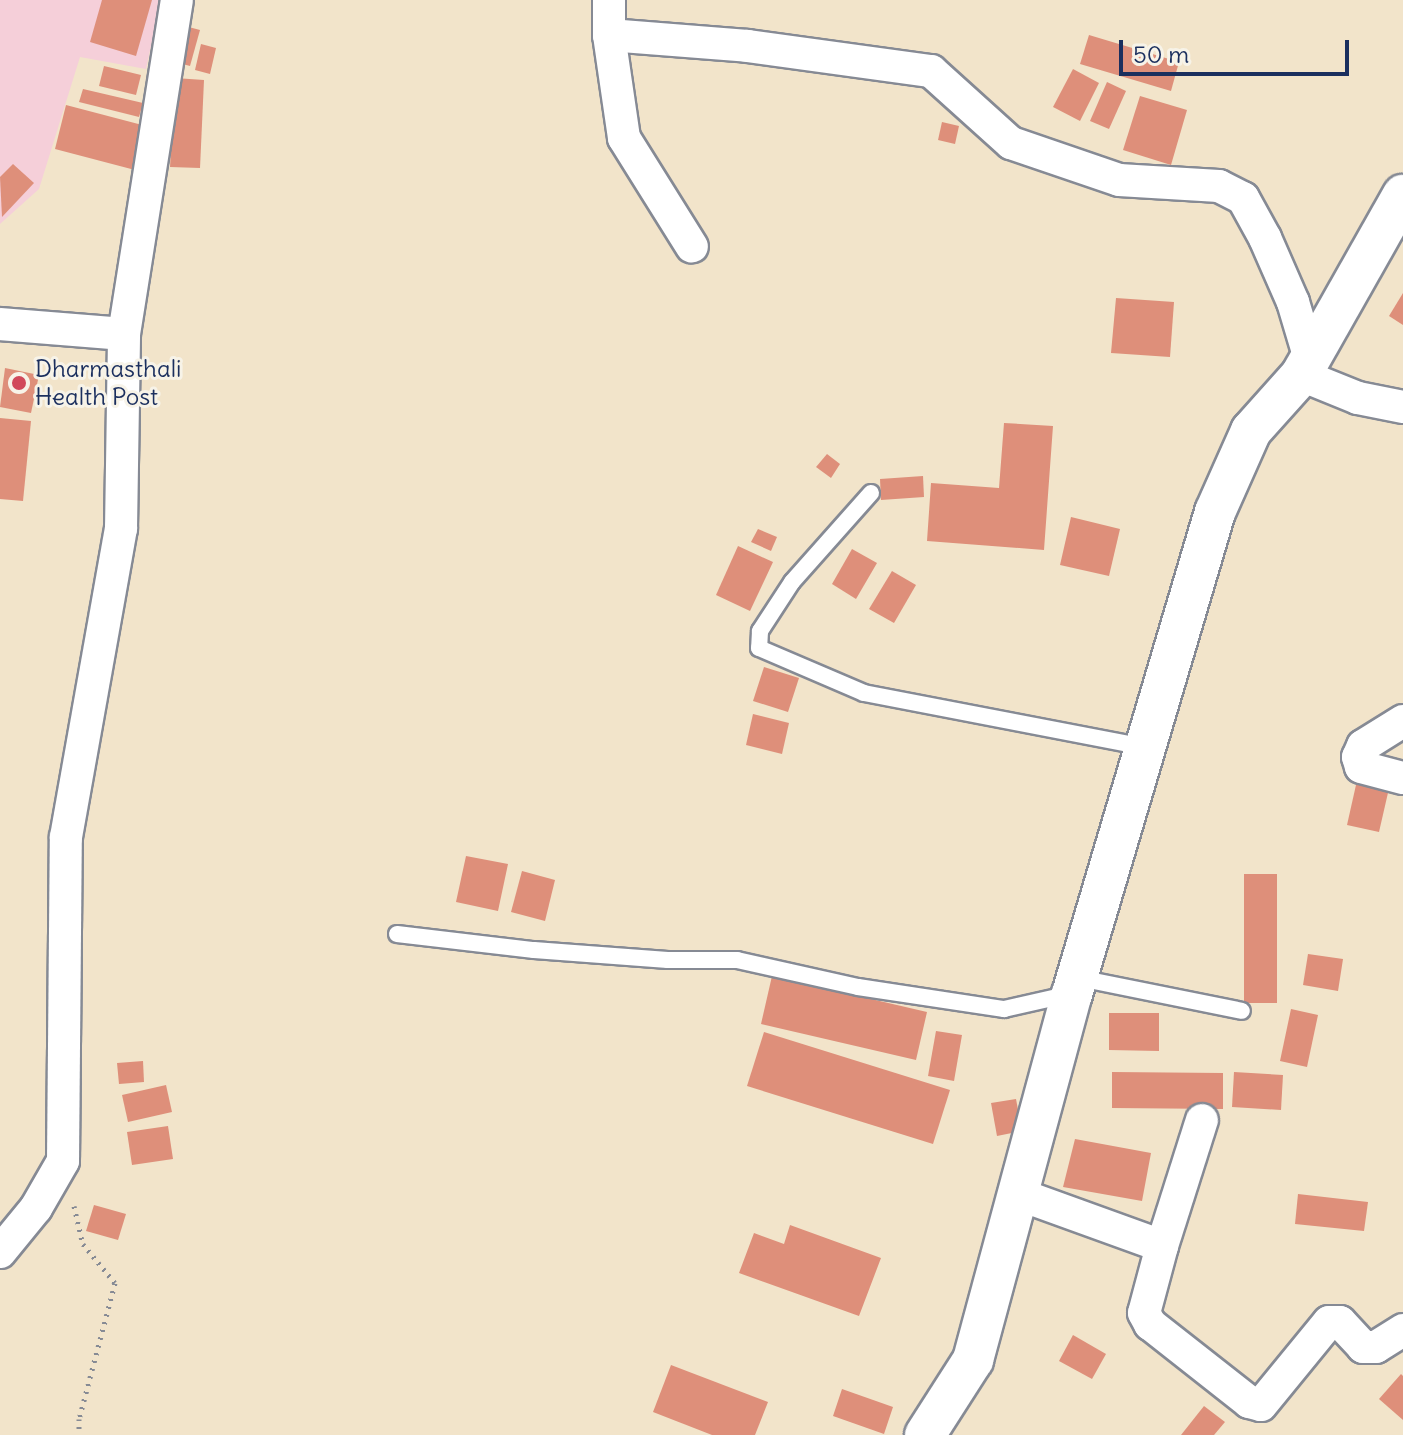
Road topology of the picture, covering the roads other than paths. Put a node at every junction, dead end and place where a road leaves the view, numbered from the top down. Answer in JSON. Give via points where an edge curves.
{"nodes":[{"id":1,"x":177,"y":0,"type":"edge"},
{"id":2,"x":609,"y":0,"type":"edge"},
{"id":3,"x":609,"y":35,"type":"junction"},
{"id":4,"x":1403,"y":195,"type":"edge"},
{"id":5,"x":692,"y":247,"type":"dead end"},
{"id":6,"x":0,"y":324,"type":"edge"},
{"id":7,"x":124,"y":334,"type":"junction"},
{"id":8,"x":1306,"y":367,"type":"junction"},
{"id":9,"x":1403,"y":407,"type":"edge"},
{"id":10,"x":871,"y":493,"type":"dead end"},
{"id":11,"x":1403,"y":721,"type":"edge"},
{"id":12,"x":1148,"y":748,"type":"junction"},
{"id":13,"x":1403,"y":778,"type":"edge"},
{"id":14,"x":397,"y":934,"type":"dead end"},
{"id":15,"x":1076,"y":986,"type":"junction"},
{"id":16,"x":1242,"y":1011,"type":"dead end"},
{"id":17,"x":1202,"y":1120,"type":"dead end"},
{"id":18,"x":1018,"y":1194,"type":"junction"},
{"id":19,"x":1162,"y":1246,"type":"junction"},
{"id":20,"x":0,"y":1252,"type":"edge"},
{"id":21,"x":1403,"y":1330,"type":"edge"},
{"id":22,"x":925,"y":1435,"type":"edge"}],
"edges":[{"from":1,"to":7,"type":"street"},
{"from":2,"to":3,"type":"street"},
{"from":3,"to":5,"type":"street","via":[[624,138]]},
{"from":3,"to":8,"type":"street","via":[[748,46],[931,71],[1011,143],[1119,180],[1219,186],[1243,198],[1265,238],[1293,302]]},
{"from":4,"to":8,"type":"street"},
{"from":6,"to":7,"type":"street"},
{"from":7,"to":20,"type":"street","via":[[121,529],[66,837],[63,1161],[36,1208]]},
{"from":8,"to":9,"type":"street","via":[[1358,398]]},
{"from":8,"to":12,"type":"street","via":[[1251,431],[1215,512]]},
{"from":10,"to":12,"type":"lane","via":[[792,582],[760,631],[759,648],[864,693]]},
{"from":11,"to":13,"type":"street","via":[[1363,746],[1358,757],[1361,767]]},
{"from":12,"to":15,"type":"street"},
{"from":14,"to":15,"type":"lane","via":[[534,950],[737,960],[858,987],[1004,1009]]},
{"from":15,"to":16,"type":"lane"},
{"from":15,"to":18,"type":"street"},
{"from":17,"to":19,"type":"street"},
{"from":18,"to":19,"type":"street"},
{"from":18,"to":22,"type":"street","via":[[973,1360]]},
{"from":19,"to":21,"type":"street","via":[[1144,1313],[1150,1324],[1249,1402],[1261,1405],[1329,1322],[1340,1322],[1363,1347],[1376,1347]]}]}
